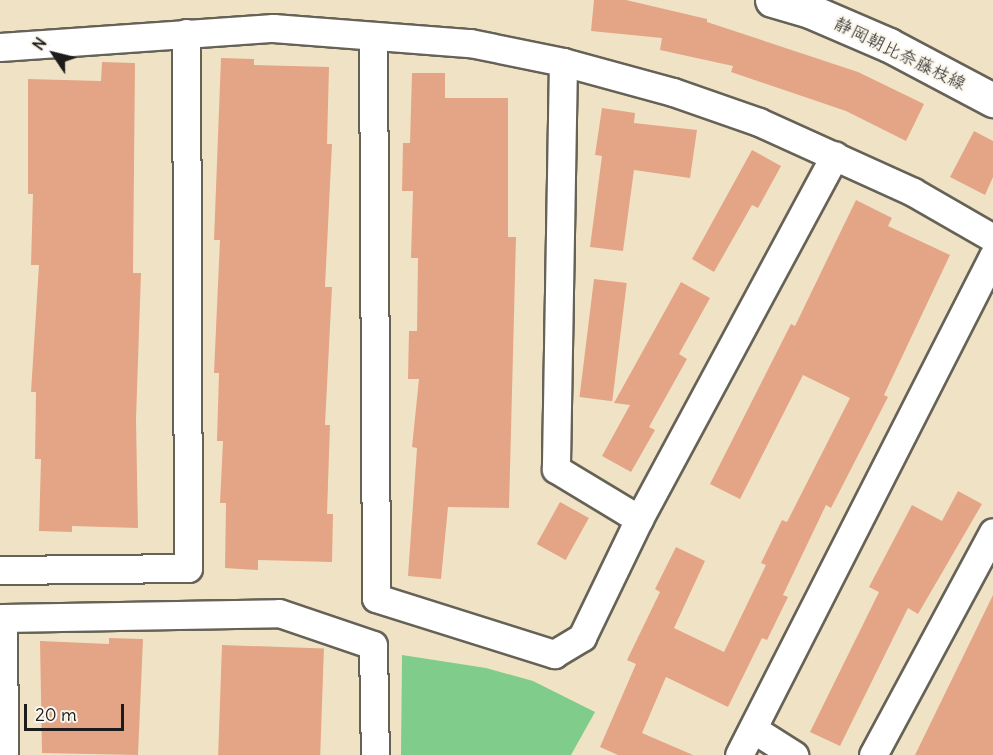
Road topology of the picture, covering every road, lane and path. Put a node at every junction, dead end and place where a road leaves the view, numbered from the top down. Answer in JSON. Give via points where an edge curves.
{"nodes":[{"id":1,"x":772,"y":0,"type":"edge"},
{"id":2,"x":186,"y":33,"type":"junction"},
{"id":3,"x":373,"y":37,"type":"junction"},
{"id":4,"x":0,"y":47,"type":"edge"},
{"id":5,"x":563,"y":62,"type":"junction"},
{"id":6,"x":993,"y":99,"type":"edge"},
{"id":7,"x":835,"y":155,"type":"junction"},
{"id":8,"x":993,"y":238,"type":"edge"},
{"id":9,"x":993,"y":256,"type":"edge"},
{"id":10,"x":639,"y":519,"type":"junction"},
{"id":11,"x":993,"y":532,"type":"edge"},
{"id":12,"x":0,"y":570,"type":"edge"},
{"id":13,"x":753,"y":729,"type":"junction"},
{"id":14,"x":4,"y":755,"type":"edge"},
{"id":15,"x":375,"y":755,"type":"edge"},
{"id":16,"x":739,"y":755,"type":"edge"},
{"id":17,"x":794,"y":755,"type":"edge"},
{"id":18,"x":873,"y":755,"type":"edge"}],
"edges":[{"from":1,"to":6,"type":"main road","name":"静岡朝比奈藤枝線","via":[[810,11],[889,45]]},
{"from":2,"to":3,"type":"street","via":[[273,28]]},
{"from":2,"to":4,"type":"street"},
{"from":2,"to":12,"type":"street","via":[[188,568]]},
{"from":3,"to":5,"type":"street","via":[[470,44]]},
{"from":3,"to":10,"type":"street","via":[[376,598],[554,654],[582,637]]},
{"from":5,"to":7,"type":"street","via":[[673,92],[759,122]]},
{"from":5,"to":10,"type":"street","via":[[556,469]]},
{"from":7,"to":8,"type":"street","via":[[914,192]]},
{"from":7,"to":10,"type":"street"},
{"from":9,"to":13,"type":"street"},
{"from":11,"to":18,"type":"street"},
{"from":13,"to":16,"type":"street"},
{"from":13,"to":17,"type":"street"},
{"from":14,"to":15,"type":"street","via":[[3,618],[279,613],[373,645]]}]}
